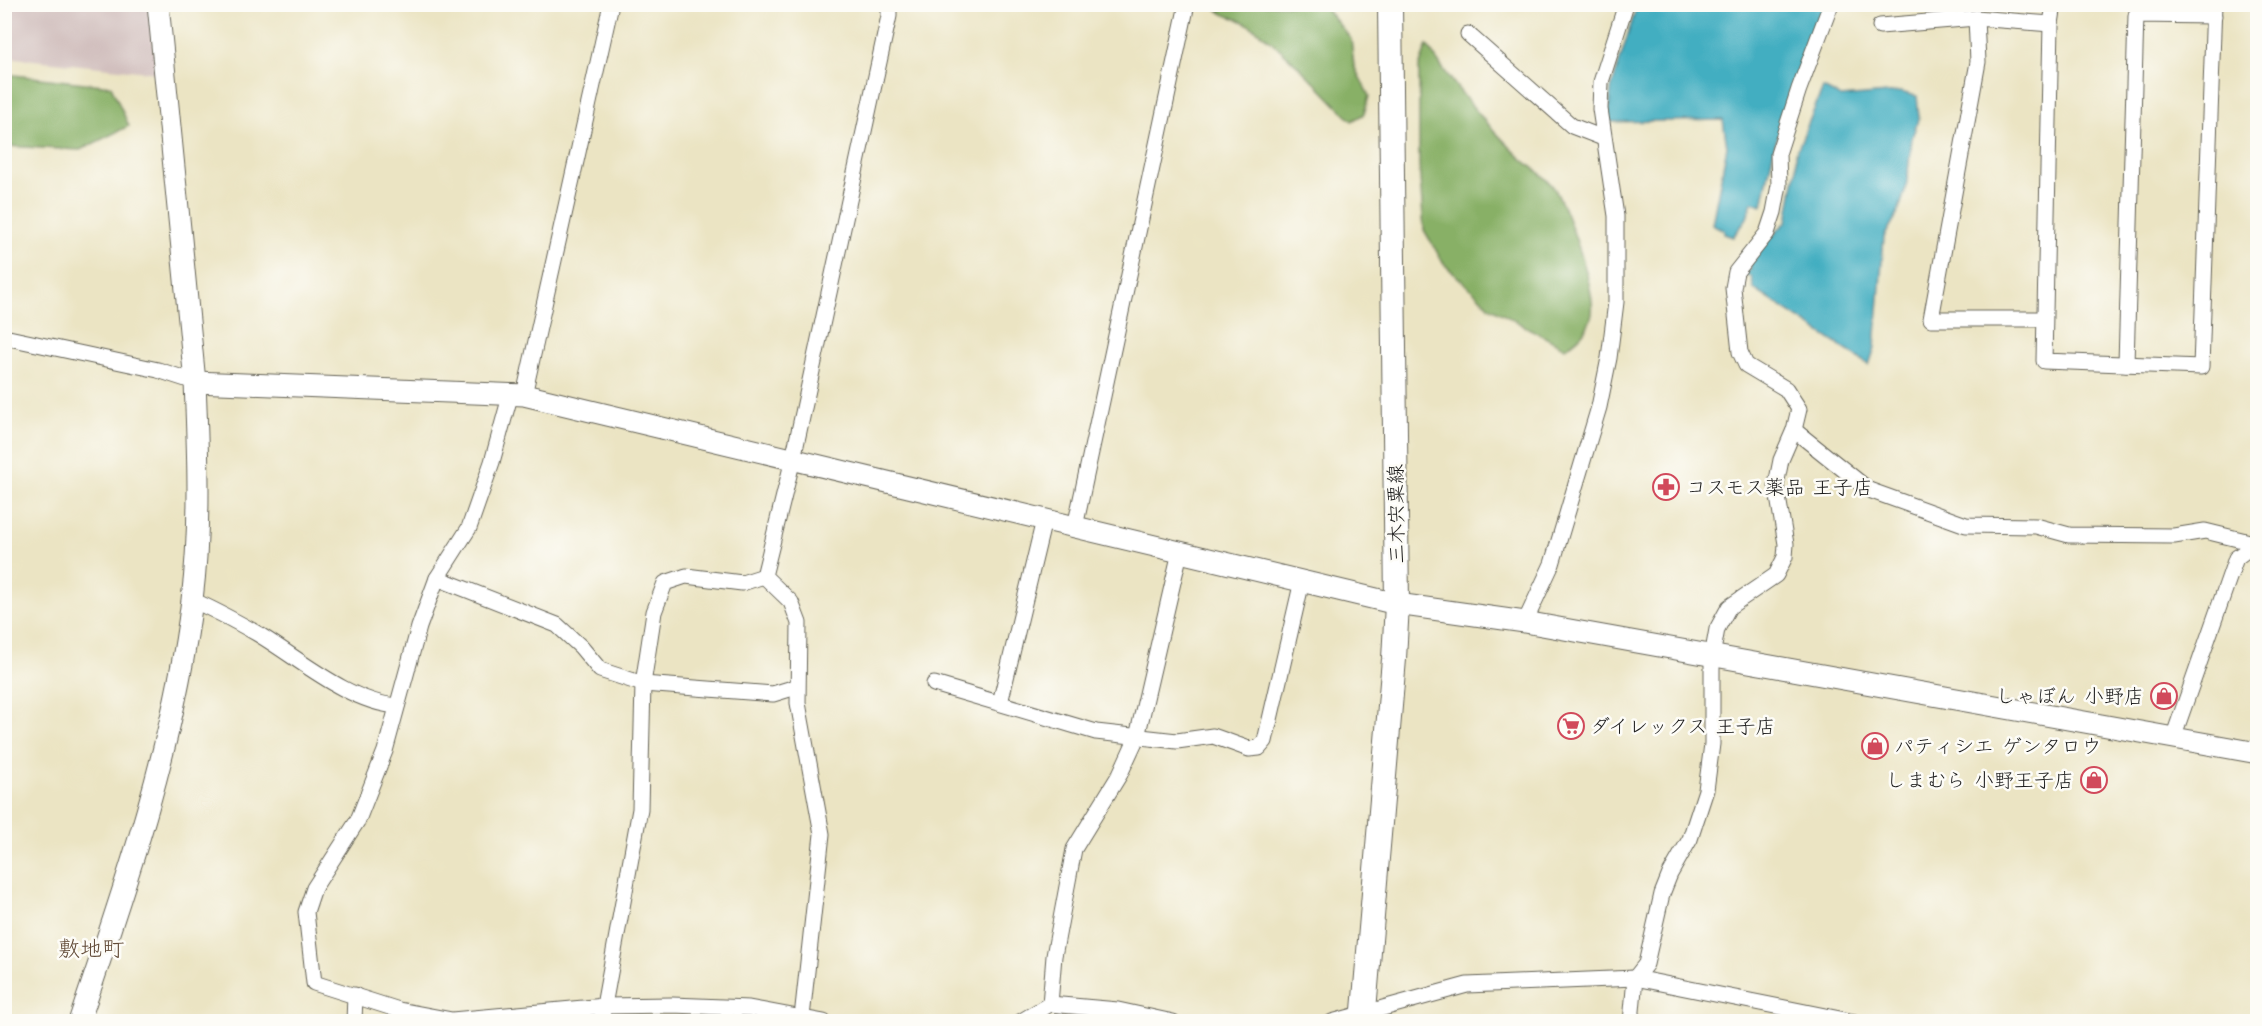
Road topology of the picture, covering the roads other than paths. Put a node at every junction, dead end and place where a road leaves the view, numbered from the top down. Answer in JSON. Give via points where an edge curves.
{"nodes":[{"id":1,"x":158,"y":4,"type":"edge"},
{"id":2,"x":611,"y":4,"type":"edge"},
{"id":3,"x":889,"y":4,"type":"edge"},
{"id":4,"x":1187,"y":4,"type":"edge"},
{"id":5,"x":1390,"y":4,"type":"edge"},
{"id":6,"x":1626,"y":4,"type":"edge"},
{"id":7,"x":1831,"y":4,"type":"edge"},
{"id":8,"x":2054,"y":4,"type":"edge"},
{"id":9,"x":2214,"y":10,"type":"edge"},
{"id":10,"x":1976,"y":18,"type":"junction"},
{"id":11,"x":2051,"y":24,"type":"junction"},
{"id":12,"x":1880,"y":26,"type":"dead end"},
{"id":13,"x":1468,"y":34,"type":"dead end"},
{"id":14,"x":1603,"y":138,"type":"junction"},
{"id":15,"x":2044,"y":319,"type":"junction"},
{"id":16,"x":4,"y":337,"type":"edge"},
{"id":17,"x":2126,"y":364,"type":"junction"},
{"id":18,"x":195,"y":382,"type":"junction"},
{"id":19,"x":518,"y":394,"type":"junction"},
{"id":20,"x":1794,"y":430,"type":"junction"},
{"id":21,"x":794,"y":459,"type":"junction"},
{"id":22,"x":1044,"y":520,"type":"junction"},
{"id":23,"x":1075,"y":527,"type":"junction"},
{"id":24,"x":2256,"y":542,"type":"edge"},
{"id":25,"x":1180,"y":552,"type":"junction"},
{"id":26,"x":764,"y":576,"type":"junction"},
{"id":27,"x":438,"y":578,"type":"junction"},
{"id":28,"x":1302,"y":581,"type":"junction"},
{"id":29,"x":192,"y":600,"type":"junction"},
{"id":30,"x":1396,"y":604,"type":"junction"},
{"id":31,"x":1525,"y":622,"type":"junction"},
{"id":32,"x":1712,"y":657,"type":"junction"},
{"id":33,"x":643,"y":684,"type":"junction"},
{"id":34,"x":934,"y":684,"type":"dead end"},
{"id":35,"x":796,"y":687,"type":"junction"},
{"id":36,"x":1000,"y":703,"type":"junction"},
{"id":37,"x":397,"y":706,"type":"junction"},
{"id":38,"x":1137,"y":738,"type":"junction"},
{"id":39,"x":2173,"y":738,"type":"junction"},
{"id":40,"x":2258,"y":753,"type":"edge"},
{"id":41,"x":1635,"y":978,"type":"junction"},
{"id":42,"x":355,"y":995,"type":"junction"},
{"id":43,"x":1050,"y":1005,"type":"junction"},
{"id":44,"x":603,"y":1014,"type":"edge"},
{"id":45,"x":748,"y":1015,"type":"edge"},
{"id":46,"x":1364,"y":1016,"type":"edge"},
{"id":47,"x":802,"y":1017,"type":"junction"},
{"id":48,"x":79,"y":1022,"type":"edge"},
{"id":49,"x":354,"y":1022,"type":"edge"},
{"id":50,"x":824,"y":1022,"type":"edge"},
{"id":51,"x":1020,"y":1022,"type":"edge"},
{"id":52,"x":1173,"y":1022,"type":"edge"},
{"id":53,"x":1332,"y":1022,"type":"edge"},
{"id":54,"x":1631,"y":1022,"type":"edge"},
{"id":55,"x":1855,"y":1022,"type":"edge"}],
"edges":[{"from":1,"to":18,"type":"street"},
{"from":2,"to":19,"type":"street"},
{"from":3,"to":21,"type":"street"},
{"from":4,"to":23,"type":"street"},
{"from":5,"to":30,"type":"main road","name":"三木宍粟線"},
{"from":6,"to":14,"type":"street","via":[[1601,82]]},
{"from":7,"to":20,"type":"street","via":[[1778,154],[1779,185],[1767,233],[1736,272],[1733,288],[1740,352],[1746,365],[1786,389],[1799,409]]},
{"from":8,"to":11,"type":"street"},
{"from":9,"to":17,"type":"street","via":[[2136,15]]},
{"from":9,"to":17,"type":"street","via":[[2201,367]]},
{"from":10,"to":11,"type":"street"},
{"from":10,"to":12,"type":"street"},
{"from":10,"to":15,"type":"street","via":[[1978,62],[1931,319]]},
{"from":11,"to":15,"type":"street"},
{"from":13,"to":14,"type":"street","via":[[1572,126]]},
{"from":14,"to":31,"type":"street","via":[[1616,216],[1616,302],[1609,358],[1599,407],[1552,564]]},
{"from":15,"to":17,"type":"street","via":[[2044,362]]},
{"from":16,"to":18,"type":"street","via":[[158,370]]},
{"from":18,"to":19,"type":"street"},
{"from":18,"to":29,"type":"street","via":[[197,513]]},
{"from":19,"to":21,"type":"street"},
{"from":19,"to":27,"type":"street","via":[[469,528]]},
{"from":20,"to":24,"type":"street","via":[[1869,490],[1966,525],[2036,526],[2069,535],[2174,536],[2205,531]]},
{"from":20,"to":32,"type":"street","via":[[1781,460],[1776,485],[1785,557],[1776,575],[1730,607],[1717,629]]},
{"from":21,"to":22,"type":"street"},
{"from":21,"to":26,"type":"street"},
{"from":22,"to":23,"type":"street"},
{"from":22,"to":36,"type":"street"},
{"from":23,"to":25,"type":"street"},
{"from":24,"to":39,"type":"street","via":[[2236,558]]},
{"from":25,"to":28,"type":"street"},
{"from":25,"to":38,"type":"street"},
{"from":26,"to":33,"type":"street","via":[[742,583],[686,576],[665,583],[654,612]]},
{"from":26,"to":35,"type":"street","via":[[791,602],[799,623]]},
{"from":27,"to":33,"type":"street","via":[[556,625],[600,670]]},
{"from":27,"to":37,"type":"street","via":[[409,658]]},
{"from":28,"to":30,"type":"street"},
{"from":28,"to":38,"type":"street","via":[[1265,741],[1259,748],[1213,736],[1177,741]]},
{"from":29,"to":37,"type":"street","via":[[259,635],[320,674],[379,704]]},
{"from":29,"to":48,"type":"street","via":[[159,769],[132,866]]},
{"from":30,"to":31,"type":"street"},
{"from":30,"to":46,"type":"main road","name":"三木宍粟線"},
{"from":31,"to":32,"type":"street"},
{"from":32,"to":39,"type":"street"},
{"from":32,"to":41,"type":"street","via":[[1712,744],[1706,790],[1690,839],[1662,894],[1646,964]]},
{"from":33,"to":35,"type":"street","via":[[773,694]]},
{"from":33,"to":44,"type":"street","via":[[640,809]]},
{"from":34,"to":36,"type":"street"},
{"from":35,"to":47,"type":"street","via":[[822,834]]},
{"from":36,"to":38,"type":"street","via":[[1096,732]]},
{"from":37,"to":42,"type":"street","via":[[385,751],[358,820],[314,888],[306,912],[314,983]]},
{"from":38,"to":43,"type":"street","via":[[1074,849],[1054,956]]},
{"from":39,"to":40,"type":"street"},
{"from":41,"to":46,"type":"street","via":[[1467,985]]},
{"from":41,"to":54,"type":"street"},
{"from":41,"to":55,"type":"street"},
{"from":42,"to":44,"type":"street","via":[[399,1010],[452,1020]]},
{"from":42,"to":49,"type":"street"},
{"from":43,"to":51,"type":"street"},
{"from":43,"to":52,"type":"street","via":[[1118,1010]]},
{"from":44,"to":45,"type":"street"},
{"from":45,"to":47,"type":"street"},
{"from":46,"to":53,"type":"street"},
{"from":47,"to":50,"type":"street"}]}
